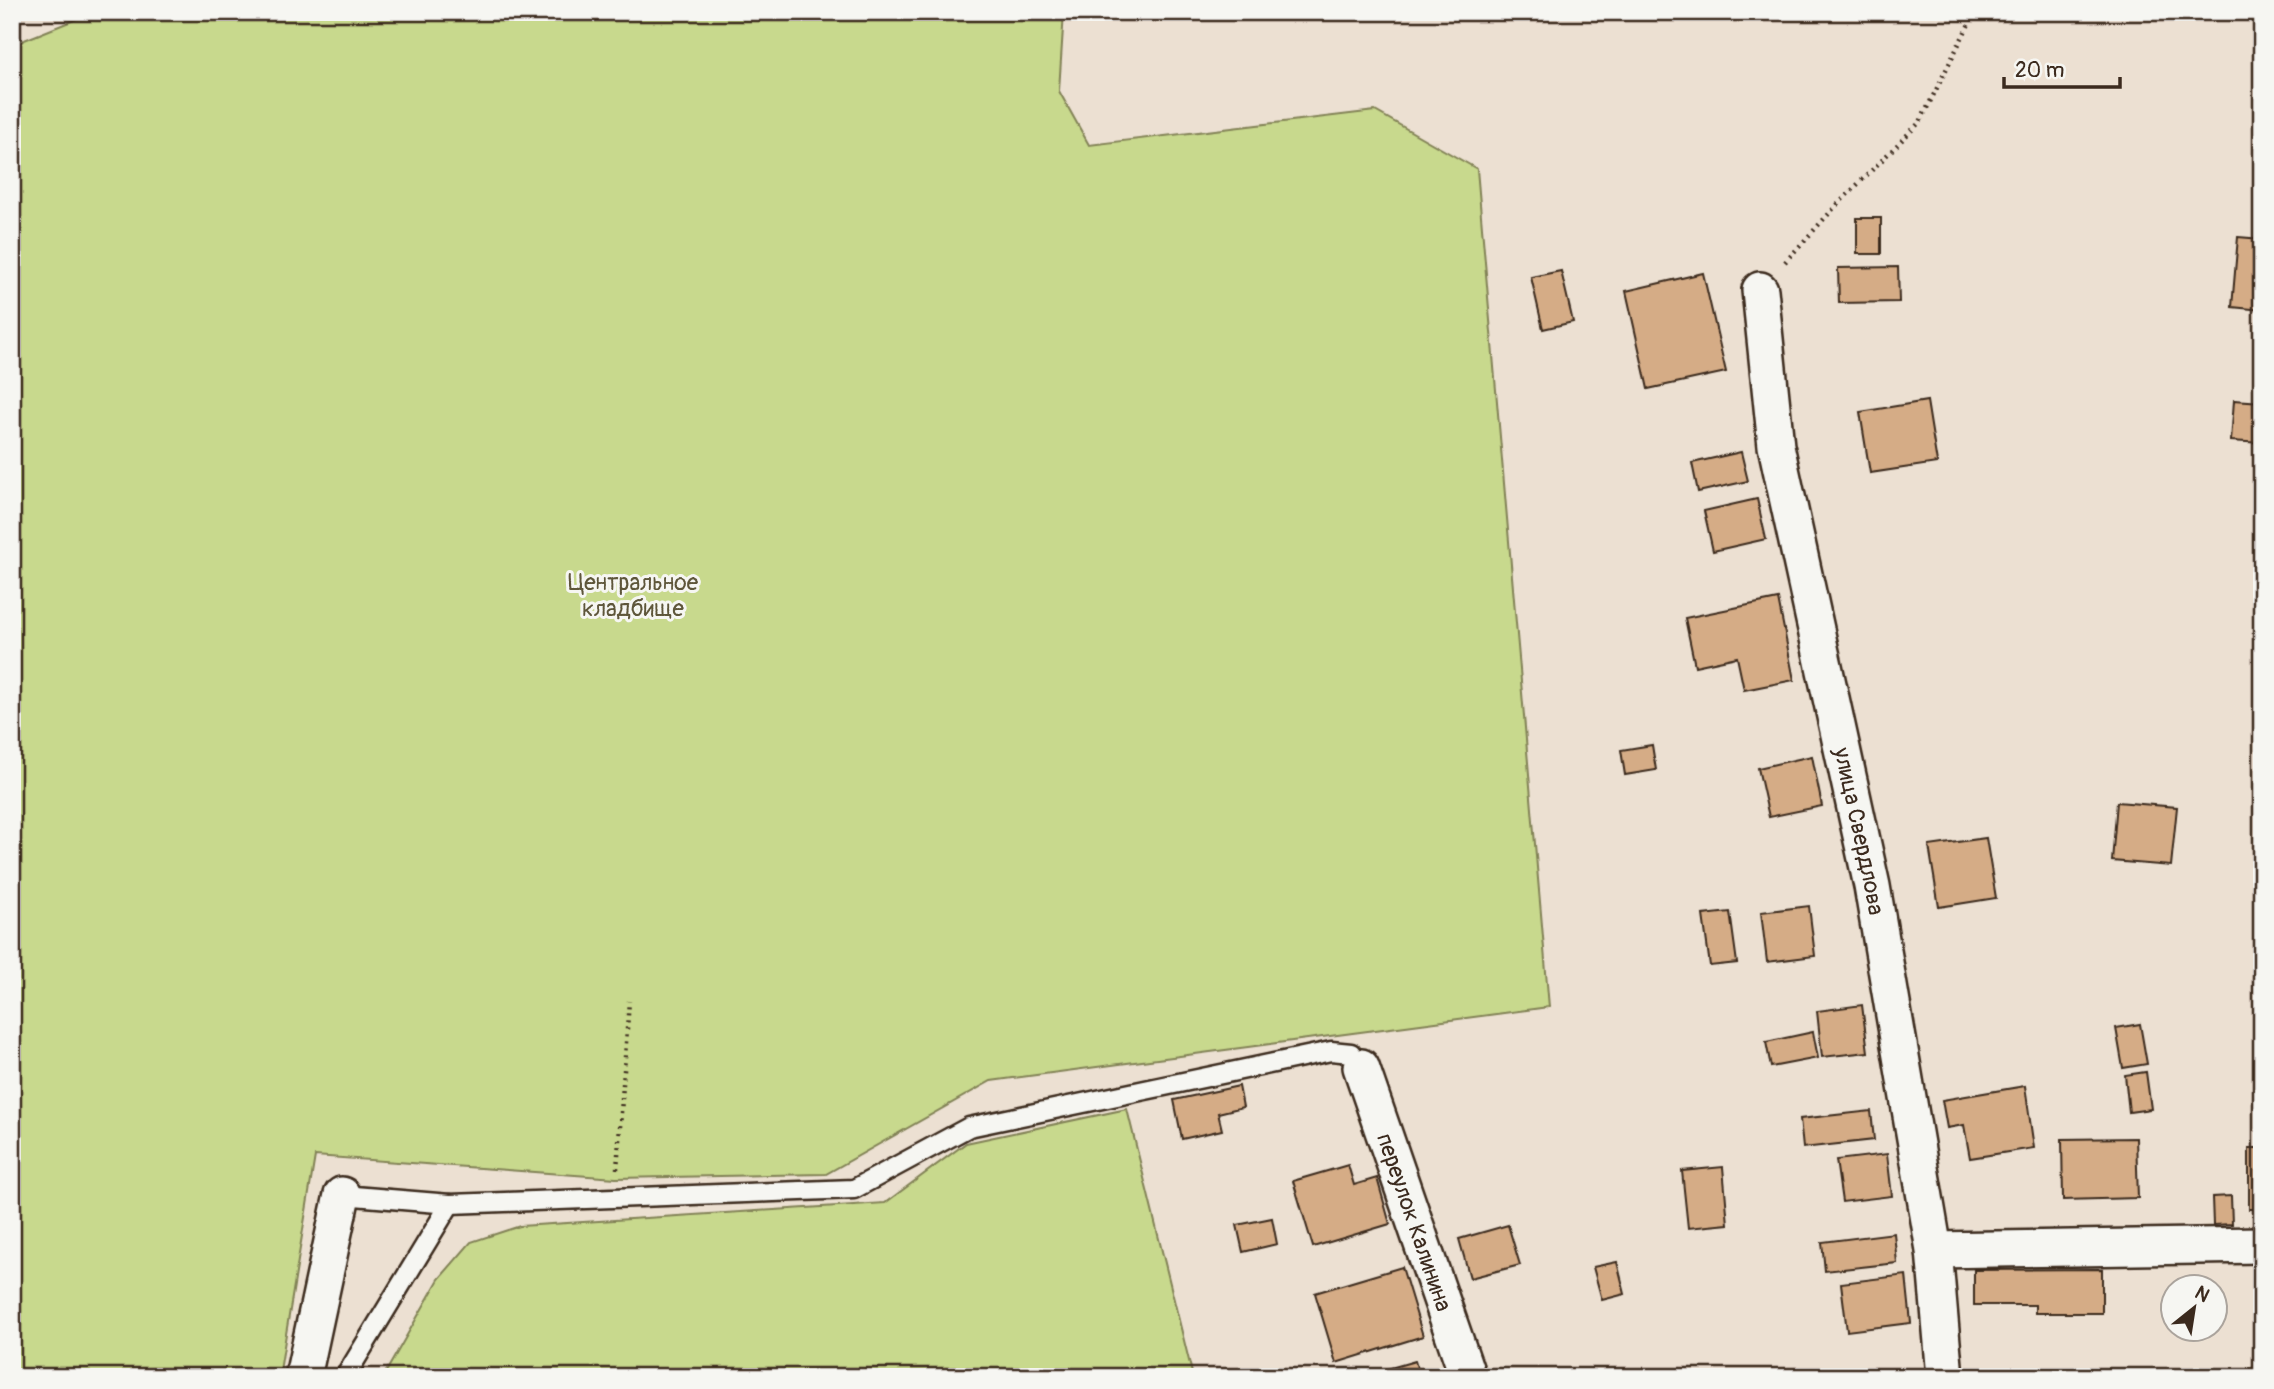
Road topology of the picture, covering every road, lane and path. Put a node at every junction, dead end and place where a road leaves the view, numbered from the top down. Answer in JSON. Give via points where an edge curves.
{"nodes":[{"id":1,"x":1975,"y":12,"type":"edge"},
{"id":2,"x":1760,"y":290,"type":"joint"},
{"id":3,"x":629,"y":1001,"type":"dead end"},
{"id":4,"x":1361,"y":1067,"type":"joint"},
{"id":5,"x":342,"y":1195,"type":"joint"},
{"id":6,"x":614,"y":1198,"type":"junction"},
{"id":7,"x":450,"y":1203,"type":"junction"},
{"id":8,"x":2262,"y":1245,"type":"edge"},
{"id":9,"x":1934,"y":1250,"type":"junction"},
{"id":10,"x":303,"y":1377,"type":"edge"},
{"id":11,"x":345,"y":1377,"type":"edge"},
{"id":12,"x":1468,"y":1377,"type":"edge"},
{"id":13,"x":1945,"y":1377,"type":"edge"}],
"edges":[{"from":1,"to":2,"type":"path","via":[[1920,122]]},
{"from":2,"to":9,"type":"street","name":"улица Свердлова","via":[[1776,446],[1872,886]]},
{"from":3,"to":6,"type":"path"},
{"from":4,"to":6,"type":"lane","via":[[1351,1053],[1331,1051],[969,1126],[854,1189]]},
{"from":4,"to":12,"type":"street","name":"переулок Калинина"},
{"from":5,"to":7,"type":"lane"},
{"from":5,"to":10,"type":"street"},
{"from":6,"to":7,"type":"lane"},
{"from":7,"to":11,"type":"lane"},
{"from":8,"to":9,"type":"street"},
{"from":9,"to":13,"type":"street","name":"улица Свердлова"}]}
